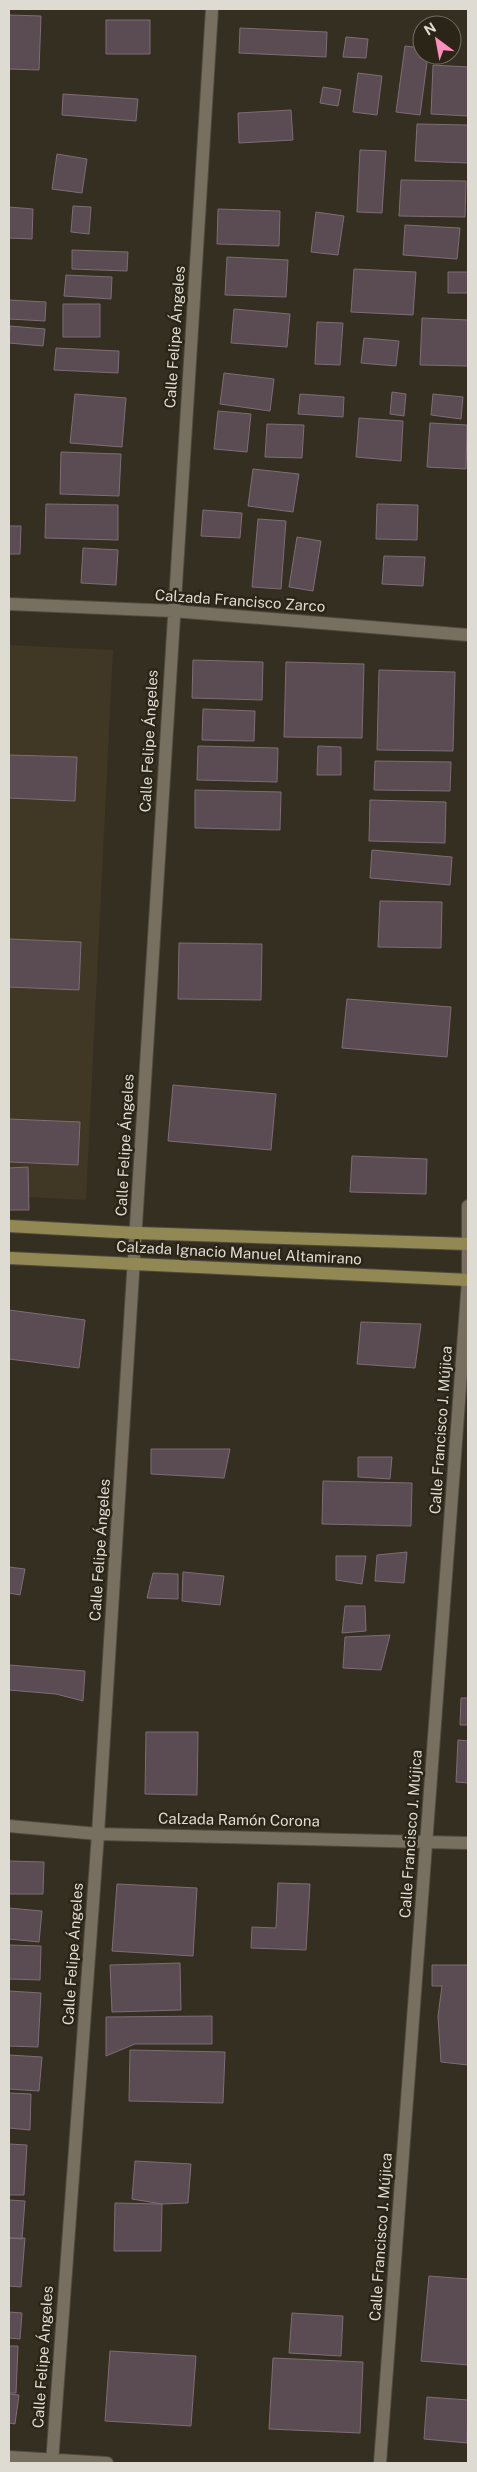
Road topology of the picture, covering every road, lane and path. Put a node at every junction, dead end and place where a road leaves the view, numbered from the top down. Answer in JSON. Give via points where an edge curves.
{"nodes":[{"id":1,"x":212,"y":9,"type":"edge"},
{"id":2,"x":9,"y":604,"type":"edge"},
{"id":3,"x":173,"y":611,"type":"junction"},
{"id":4,"x":468,"y":635,"type":"edge"},
{"id":5,"x":468,"y":1206,"type":"edge"},
{"id":6,"x":9,"y":1226,"type":"edge"},
{"id":7,"x":136,"y":1233,"type":"junction"},
{"id":8,"x":467,"y":1244,"type":"edge"},
{"id":9,"x":9,"y":1258,"type":"edge"},
{"id":10,"x":135,"y":1264,"type":"junction"},
{"id":11,"x":468,"y":1280,"type":"edge"},
{"id":12,"x":9,"y":1826,"type":"edge"},
{"id":13,"x":98,"y":1834,"type":"junction"},
{"id":14,"x":427,"y":1841,"type":"junction"},
{"id":15,"x":468,"y":1843,"type":"edge"},
{"id":16,"x":9,"y":2457,"type":"edge"},
{"id":17,"x":52,"y":2461,"type":"edge"},
{"id":18,"x":107,"y":2463,"type":"edge"},
{"id":19,"x":380,"y":2463,"type":"edge"}],
"edges":[{"from":1,"to":3,"type":"street","name":"Calle Felipe Ángeles"},
{"from":2,"to":3,"type":"street","name":"Calzada Francisco Zarco"},
{"from":3,"to":4,"type":"street","name":"Calzada Francisco Zarco"},
{"from":3,"to":7,"type":"street","name":"Calle Felipe Ángeles"},
{"from":5,"to":8,"type":"street","name":"Calle Francisco J. Mújica"},
{"from":6,"to":7,"type":"street","name":"Calzada Ignacio Manuel Altamirano"},
{"from":7,"to":8,"type":"street","name":"Calzada Ignacio Manuel Altamirano"},
{"from":7,"to":10,"type":"street","name":"Calle Felipe Ángeles"},
{"from":8,"to":11,"type":"street","name":"Calle Francisco J. Mújica"},
{"from":9,"to":10,"type":"street","name":"Calzada Ignacio Manuel Altamirano"},
{"from":10,"to":11,"type":"street","name":"Calzada Ignacio Manuel Altamirano"},
{"from":10,"to":13,"type":"street","name":"Calle Felipe Ángeles"},
{"from":11,"to":14,"type":"street","name":"Calle Francisco J. Mújica"},
{"from":12,"to":13,"type":"street","name":"Calzada Ramón Corona"},
{"from":13,"to":14,"type":"street","name":"Calzada Ramón Corona"},
{"from":13,"to":17,"type":"street","name":"Calle Felipe Ángeles"},
{"from":14,"to":15,"type":"street","name":"Calzada Ramón Corona"},
{"from":14,"to":19,"type":"street","name":"Calle Francisco J. Mújica"},
{"from":16,"to":17,"type":"street"},
{"from":17,"to":18,"type":"street"}]}
